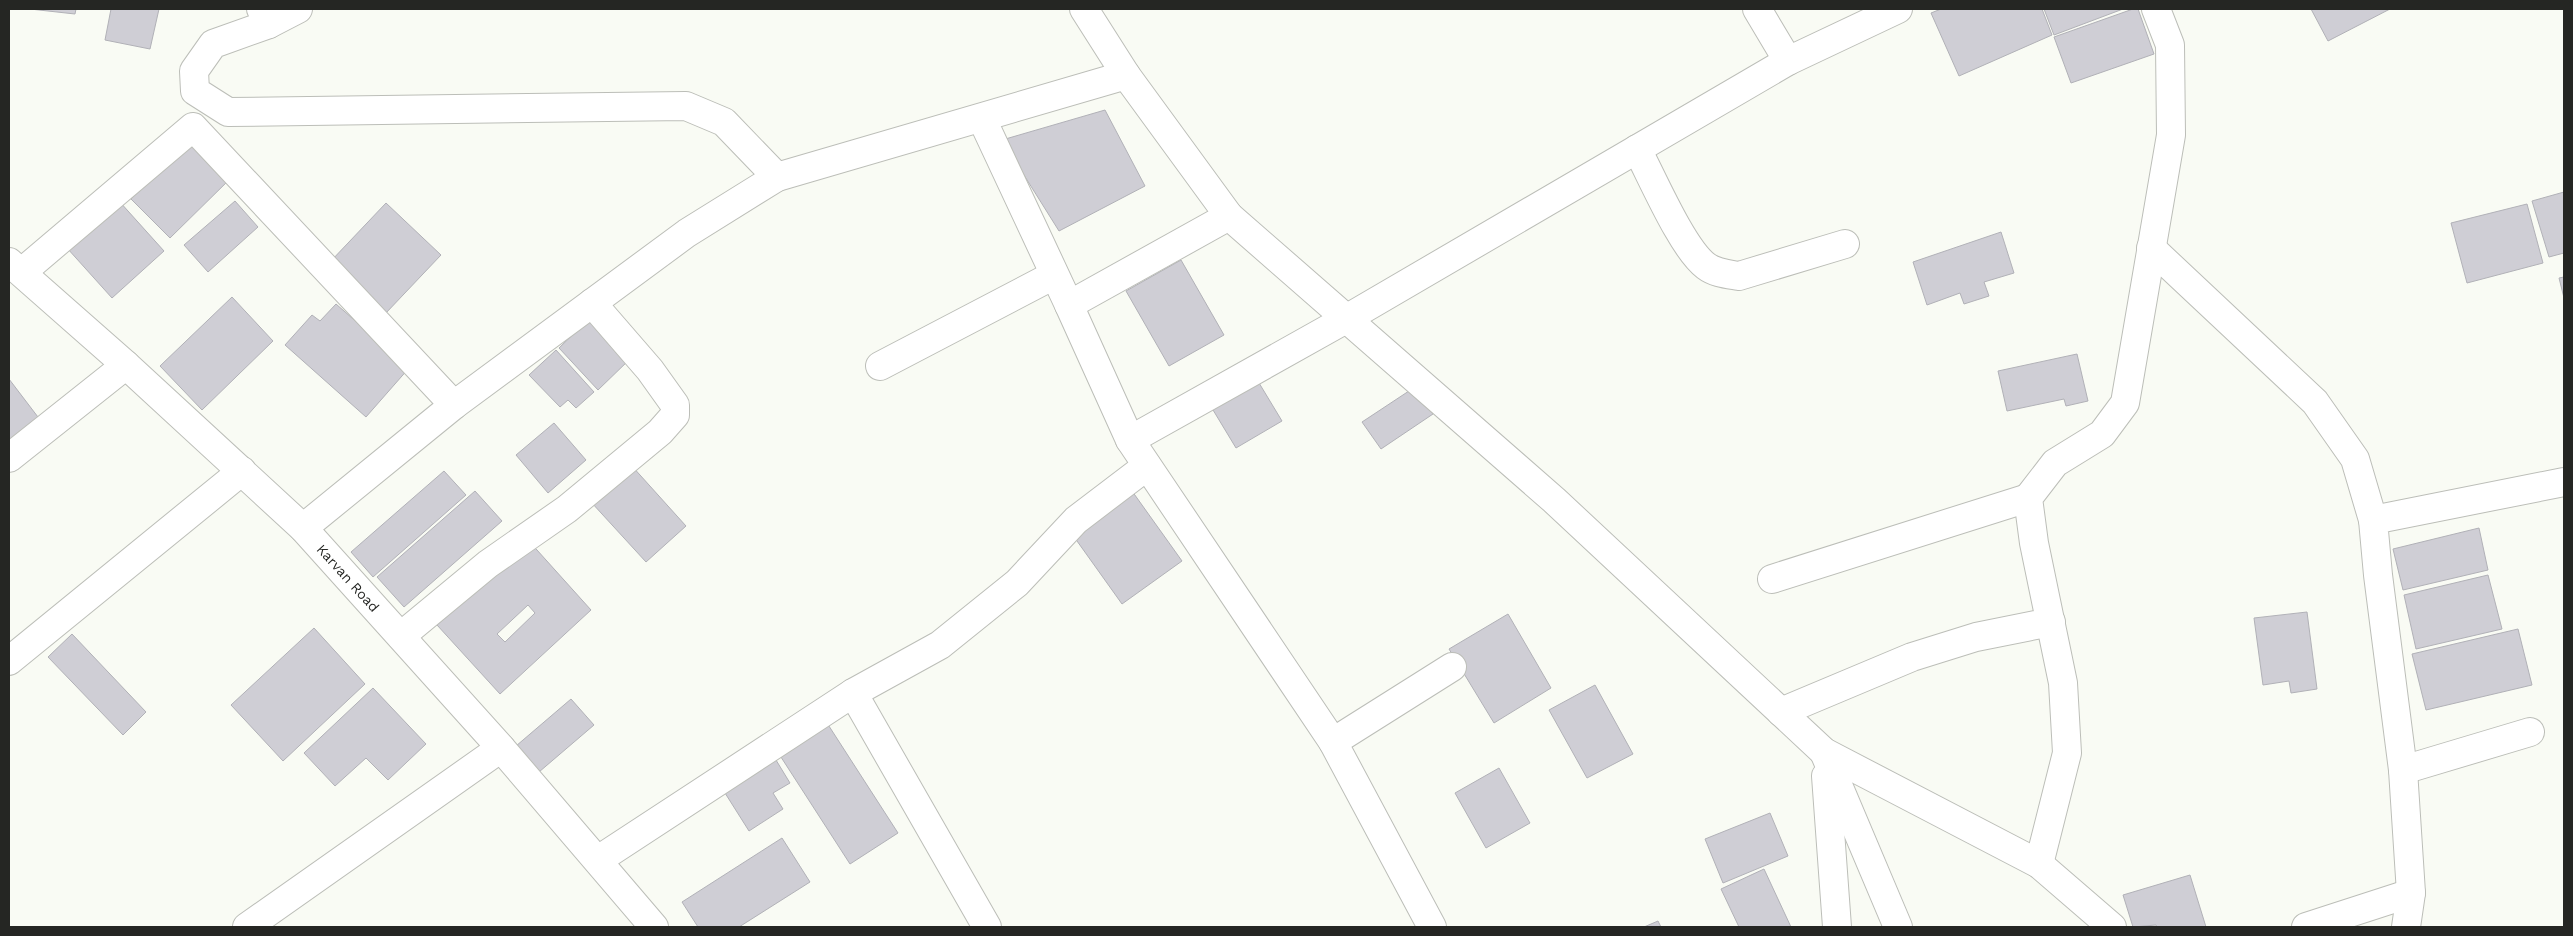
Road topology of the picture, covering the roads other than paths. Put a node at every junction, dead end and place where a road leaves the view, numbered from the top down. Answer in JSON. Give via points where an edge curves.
{"nodes":[{"id":1,"x":298,"y":9,"type":"edge"},
{"id":2,"x":1085,"y":9,"type":"edge"},
{"id":3,"x":1756,"y":9,"type":"edge"},
{"id":4,"x":1898,"y":9,"type":"edge"},
{"id":5,"x":2156,"y":9,"type":"edge"},
{"id":6,"x":265,"y":16,"type":"edge"},
{"id":7,"x":1788,"y":61,"type":"junction"},
{"id":8,"x":1126,"y":75,"type":"junction"},
{"id":9,"x":982,"y":119,"type":"junction"},
{"id":10,"x":1636,"y":149,"type":"junction"},
{"id":11,"x":777,"y":177,"type":"junction"},
{"id":12,"x":1229,"y":216,"type":"junction"},
{"id":13,"x":1844,"y":244,"type":"dead end"},
{"id":14,"x":2151,"y":248,"type":"junction"},
{"id":15,"x":16,"y":267,"type":"edge"},
{"id":16,"x":1054,"y":275,"type":"junction"},
{"id":17,"x":592,"y":303,"type":"junction"},
{"id":18,"x":1068,"y":305,"type":"junction"},
{"id":19,"x":1346,"y":319,"type":"junction"},
{"id":20,"x":126,"y":365,"type":"junction"},
{"id":21,"x":880,"y":366,"type":"dead end"},
{"id":22,"x":454,"y":405,"type":"junction"},
{"id":23,"x":1130,"y":440,"type":"junction"},
{"id":24,"x":9,"y":458,"type":"edge"},
{"id":25,"x":1147,"y":466,"type":"junction"},
{"id":26,"x":242,"y":472,"type":"junction"},
{"id":27,"x":2564,"y":482,"type":"edge"},
{"id":28,"x":2028,"y":498,"type":"junction"},
{"id":29,"x":2374,"y":520,"type":"junction"},
{"id":30,"x":303,"y":528,"type":"junction"},
{"id":31,"x":1772,"y":580,"type":"dead end"},
{"id":32,"x":2051,"y":622,"type":"junction"},
{"id":33,"x":401,"y":636,"type":"junction"},
{"id":34,"x":9,"y":661,"type":"edge"},
{"id":35,"x":1452,"y":666,"type":"dead end"},
{"id":36,"x":853,"y":693,"type":"junction"},
{"id":37,"x":1781,"y":712,"type":"junction"},
{"id":38,"x":2530,"y":732,"type":"dead end"},
{"id":39,"x":1333,"y":742,"type":"junction"},
{"id":40,"x":501,"y":748,"type":"junction"},
{"id":41,"x":1824,"y":752,"type":"junction"},
{"id":42,"x":2404,"y":770,"type":"junction"},
{"id":43,"x":598,"y":860,"type":"junction"},
{"id":44,"x":2039,"y":864,"type":"junction"},
{"id":45,"x":2411,"y":893,"type":"junction"},
{"id":46,"x":247,"y":927,"type":"edge"},
{"id":47,"x":654,"y":927,"type":"edge"},
{"id":48,"x":987,"y":927,"type":"edge"},
{"id":49,"x":1432,"y":927,"type":"edge"},
{"id":50,"x":1837,"y":927,"type":"edge"},
{"id":51,"x":1898,"y":927,"type":"edge"},
{"id":52,"x":2112,"y":927,"type":"edge"},
{"id":53,"x":2306,"y":927,"type":"edge"},
{"id":54,"x":2406,"y":927,"type":"edge"}],
"edges":[{"from":1,"to":6,"type":"street"},
{"from":2,"to":8,"type":"street"},
{"from":3,"to":7,"type":"street"},
{"from":4,"to":7,"type":"street"},
{"from":5,"to":14,"type":"street","via":[[2170,45],[2171,135]]},
{"from":6,"to":11,"type":"street","via":[[213,44],[194,71],[195,92],[228,112],[686,106],[724,122]]},
{"from":7,"to":10,"type":"street"},
{"from":8,"to":9,"type":"street"},
{"from":8,"to":12,"type":"street"},
{"from":9,"to":11,"type":"street"},
{"from":9,"to":16,"type":"street"},
{"from":10,"to":13,"type":"street","via":[[1683,238],[1705,266],[1721,274],[1739,276]]},
{"from":10,"to":19,"type":"street"},
{"from":11,"to":17,"type":"street","via":[[687,233]]},
{"from":12,"to":18,"type":"street"},
{"from":12,"to":19,"type":"street"},
{"from":14,"to":28,"type":"street","via":[[2125,402],[2102,434],[2055,463]]},
{"from":14,"to":29,"type":"street","via":[[2315,402],[2355,459]]},
{"from":15,"to":20,"type":"street","name":"Karvan Road"},
{"from":15,"to":22,"type":"street","via":[[193,127]]},
{"from":16,"to":18,"type":"street"},
{"from":16,"to":21,"type":"street"},
{"from":17,"to":22,"type":"street"},
{"from":17,"to":33,"type":"street","via":[[676,405],[675,415],[660,432],[567,509],[488,564]]},
{"from":18,"to":23,"type":"street"},
{"from":19,"to":23,"type":"street"},
{"from":19,"to":37,"type":"street","via":[[1554,500]]},
{"from":20,"to":24,"type":"street"},
{"from":20,"to":26,"type":"street","name":"Karvan Road"},
{"from":22,"to":30,"type":"street"},
{"from":23,"to":25,"type":"street"},
{"from":25,"to":36,"type":"street","via":[[1076,520],[1016,583],[940,645]]},
{"from":25,"to":39,"type":"street"},
{"from":26,"to":30,"type":"street","name":"Karvan Road"},
{"from":26,"to":34,"type":"street"},
{"from":27,"to":29,"type":"street"},
{"from":28,"to":31,"type":"street"},
{"from":28,"to":32,"type":"street"},
{"from":29,"to":42,"type":"street"},
{"from":30,"to":33,"type":"street","name":"Karvan Road"},
{"from":32,"to":37,"type":"street","via":[[1976,637],[1912,657]]},
{"from":32,"to":44,"type":"street","via":[[2063,683],[2067,753]]},
{"from":33,"to":40,"type":"street","name":"Karvan Road"},
{"from":35,"to":39,"type":"street"},
{"from":36,"to":43,"type":"street"},
{"from":36,"to":48,"type":"street"},
{"from":37,"to":41,"type":"street"},
{"from":38,"to":42,"type":"street"},
{"from":39,"to":49,"type":"street"},
{"from":40,"to":43,"type":"street","name":"Karvan Road"},
{"from":40,"to":46,"type":"street"},
{"from":41,"to":44,"type":"street"},
{"from":41,"to":50,"type":"street"},
{"from":41,"to":51,"type":"street"},
{"from":42,"to":45,"type":"street"},
{"from":43,"to":47,"type":"street","name":"Karvan Road"},
{"from":44,"to":52,"type":"street"},
{"from":45,"to":53,"type":"street"},
{"from":45,"to":54,"type":"street"}]}
